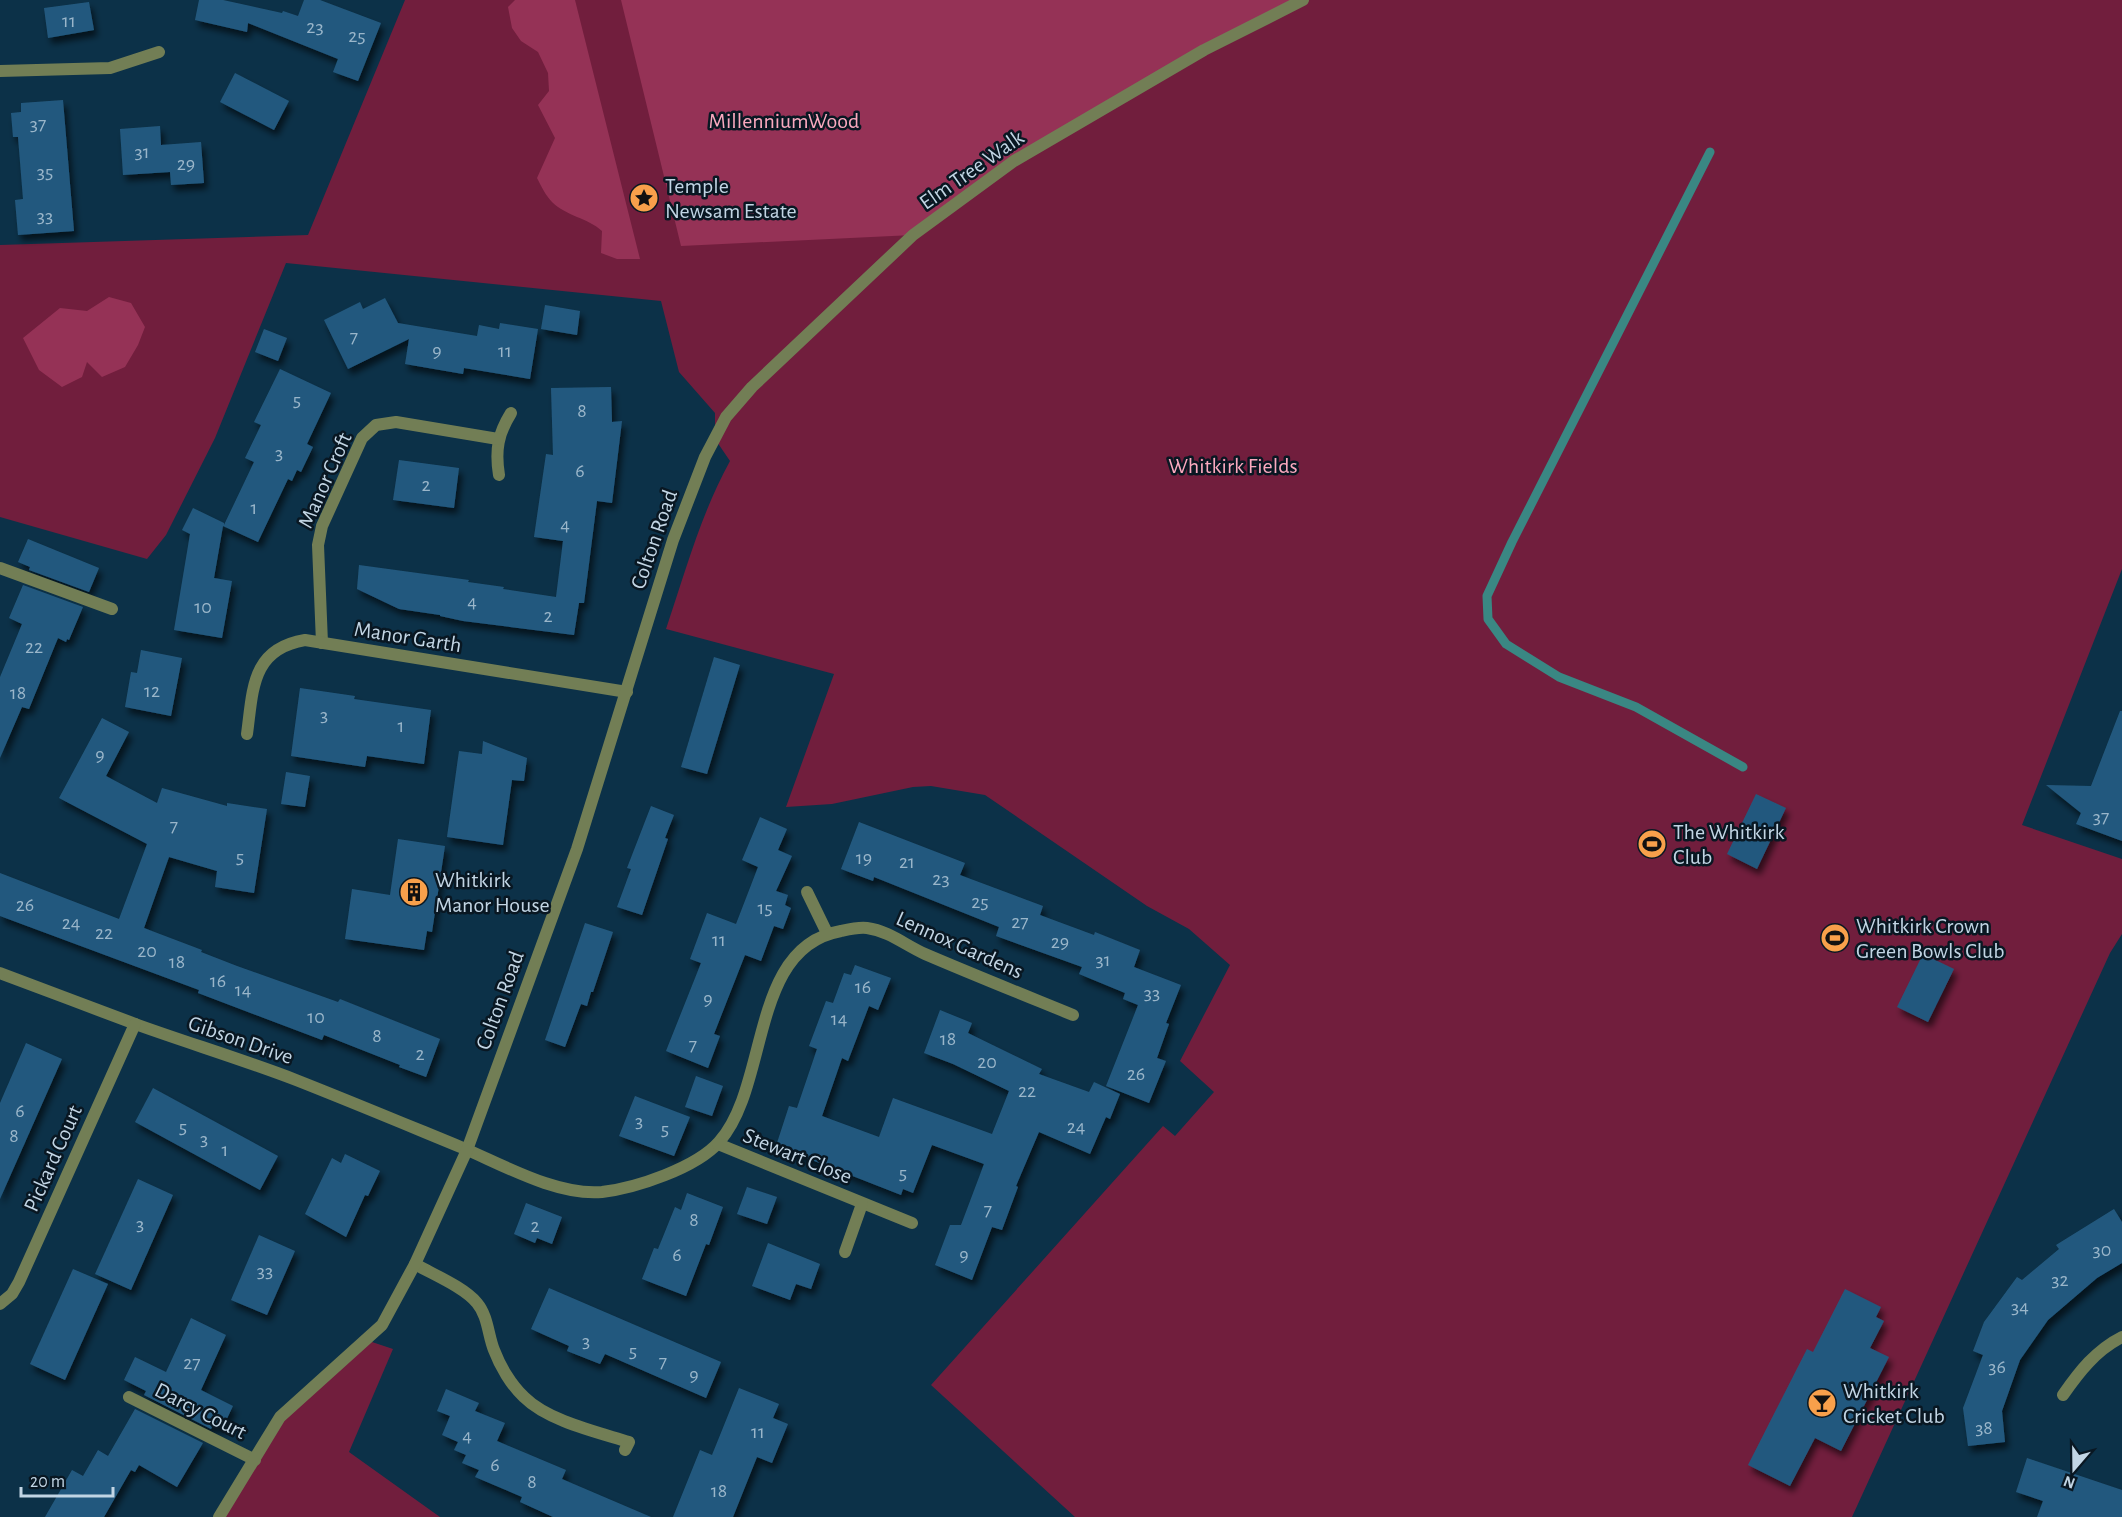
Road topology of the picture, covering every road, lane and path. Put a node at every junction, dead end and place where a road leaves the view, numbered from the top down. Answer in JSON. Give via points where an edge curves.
{"nodes":[{"id":1,"x":1303,"y":0,"type":"edge"},
{"id":2,"x":159,"y":52,"type":"dead end"},
{"id":3,"x":0,"y":71,"type":"edge"},
{"id":4,"x":511,"y":413,"type":"dead end"},
{"id":5,"x":498,"y":439,"type":"junction"},
{"id":6,"x":714,"y":439,"type":"joint"},
{"id":7,"x":499,"y":475,"type":"dead end"},
{"id":8,"x":0,"y":568,"type":"edge"},
{"id":9,"x":112,"y":609,"type":"dead end"},
{"id":10,"x":322,"y":643,"type":"junction"},
{"id":11,"x":627,"y":692,"type":"junction"},
{"id":12,"x":247,"y":734,"type":"dead end"},
{"id":13,"x":807,"y":892,"type":"dead end"},
{"id":14,"x":827,"y":933,"type":"junction"},
{"id":15,"x":0,"y":973,"type":"edge"},
{"id":16,"x":1073,"y":1015,"type":"dead end"},
{"id":17,"x":135,"y":1024,"type":"junction"},
{"id":18,"x":718,"y":1144,"type":"junction"},
{"id":19,"x":467,"y":1150,"type":"junction"},
{"id":20,"x":862,"y":1204,"type":"junction"},
{"id":21,"x":912,"y":1223,"type":"dead end"},
{"id":22,"x":845,"y":1252,"type":"dead end"},
{"id":23,"x":415,"y":1264,"type":"junction"},
{"id":24,"x":0,"y":1304,"type":"edge"},
{"id":25,"x":2122,"y":1337,"type":"edge"},
{"id":26,"x":2063,"y":1395,"type":"dead end"},
{"id":27,"x":129,"y":1397,"type":"dead end"},
{"id":28,"x":625,"y":1450,"type":"dead end"},
{"id":29,"x":255,"y":1460,"type":"junction"},
{"id":30,"x":219,"y":1517,"type":"edge"}],
"edges":[{"from":1,"to":6,"type":"street","name":"Elm Tree Walk","via":[[1204,50],[1014,161],[913,235],[752,387],[726,417]]},
{"from":2,"to":3,"type":"street","via":[[110,68]]},
{"from":4,"to":5,"type":"street"},
{"from":5,"to":7,"type":"street"},
{"from":5,"to":10,"type":"street","name":"Manor Croft","via":[[396,422],[376,425],[368,431],[322,526],[318,565]]},
{"from":6,"to":11,"type":"street","name":"Colton Road","via":[[673,540]]},
{"from":8,"to":9,"type":"street"},
{"from":10,"to":11,"type":"street","name":"Manor Garth"},
{"from":10,"to":12,"type":"street","name":"Manor Garth","via":[[290,643],[264,660],[256,674]]},
{"from":11,"to":19,"type":"street","name":"Colton Road","via":[[577,849]]},
{"from":13,"to":14,"type":"street"},
{"from":14,"to":16,"type":"street","name":"Lennox Gardens","via":[[860,928],[893,935],[920,952]]},
{"from":14,"to":18,"type":"street","name":"Lennox Gardens","via":[[796,956],[775,990],[743,1102]]},
{"from":15,"to":17,"type":"street","name":"Gibson Drive"},
{"from":17,"to":19,"type":"street","name":"Gibson Drive","via":[[294,1079]]},
{"from":17,"to":24,"type":"street","name":"Pickard Court","via":[[19,1282]]},
{"from":18,"to":19,"type":"street","name":"Lennox Gardens","via":[[691,1163],[651,1181],[601,1192],[567,1188],[530,1177]]},
{"from":18,"to":20,"type":"street","name":"Stewart Close"},
{"from":19,"to":23,"type":"street","name":"Colton Road"},
{"from":20,"to":21,"type":"street","name":"Stewart Close"},
{"from":20,"to":22,"type":"street","name":"Stewart Close"},
{"from":23,"to":28,"type":"street","via":[[477,1303],[494,1350],[524,1397],[547,1413],[629,1442]]},
{"from":23,"to":29,"type":"street","name":"Colton Road","via":[[382,1325],[280,1417]]},
{"from":25,"to":26,"type":"street","via":[[2096,1354]]},
{"from":27,"to":29,"type":"street","name":"Darcy Court"},
{"from":29,"to":30,"type":"street","name":"Colton Road"}]}
